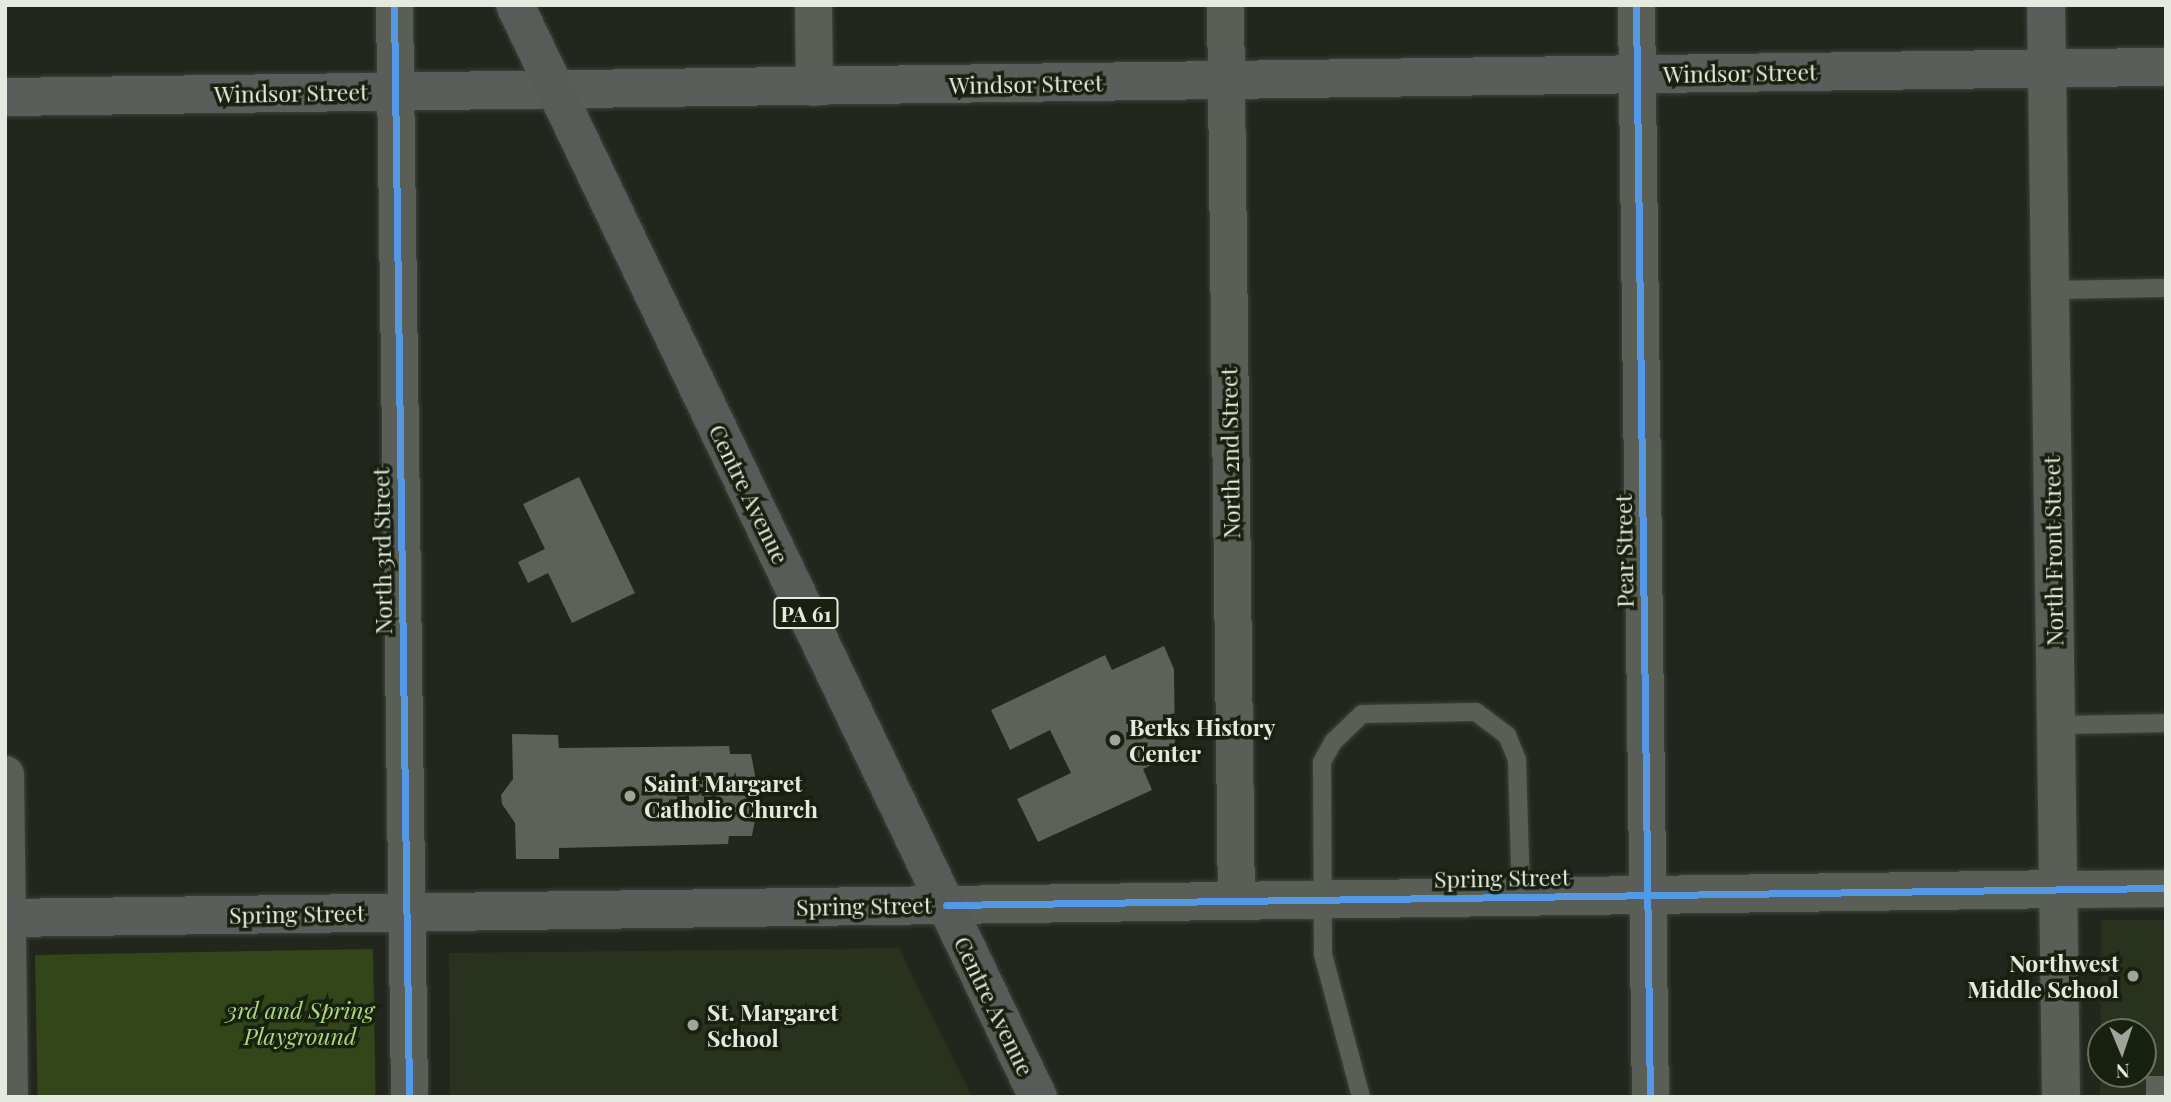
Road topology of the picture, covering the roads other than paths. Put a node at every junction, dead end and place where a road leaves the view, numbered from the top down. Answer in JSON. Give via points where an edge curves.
{"nodes":[{"id":1,"x":394,"y":5,"type":"edge"},
{"id":2,"x":515,"y":5,"type":"edge"},
{"id":3,"x":813,"y":5,"type":"edge"},
{"id":4,"x":1225,"y":5,"type":"edge"},
{"id":5,"x":1636,"y":5,"type":"edge"},
{"id":6,"x":2046,"y":5,"type":"edge"},
{"id":7,"x":2166,"y":67,"type":"edge"},
{"id":8,"x":2047,"y":68,"type":"junction"},
{"id":9,"x":1637,"y":75,"type":"junction"},
{"id":10,"x":1226,"y":81,"type":"junction"},
{"id":11,"x":814,"y":87,"type":"junction"},
{"id":12,"x":555,"y":90,"type":"junction"},
{"id":13,"x":395,"y":92,"type":"junction"},
{"id":14,"x":5,"y":97,"type":"edge"},
{"id":15,"x":2166,"y":288,"type":"edge"},
{"id":16,"x":2050,"y":290,"type":"junction"},
{"id":17,"x":2166,"y":723,"type":"edge"},
{"id":18,"x":2056,"y":725,"type":"junction"},
{"id":19,"x":5,"y":774,"type":"edge"},
{"id":20,"x":2166,"y":888,"type":"edge"},
{"id":21,"x":2058,"y":889,"type":"junction"},
{"id":22,"x":1647,"y":895,"type":"junction"},
{"id":23,"x":1521,"y":897,"type":"junction"},
{"id":24,"x":1323,"y":900,"type":"junction"},
{"id":25,"x":1236,"y":901,"type":"junction"},
{"id":26,"x":946,"y":905,"type":"junction"},
{"id":27,"x":407,"y":912,"type":"junction"},
{"id":28,"x":6,"y":918,"type":"edge"},
{"id":29,"x":9,"y":1097,"type":"edge"},
{"id":30,"x":409,"y":1097,"type":"edge"},
{"id":31,"x":1038,"y":1097,"type":"edge"},
{"id":32,"x":1361,"y":1097,"type":"edge"},
{"id":33,"x":1650,"y":1097,"type":"edge"},
{"id":34,"x":2061,"y":1097,"type":"edge"}],
"edges":[{"from":1,"to":13,"type":"street","name":"North 3rd Street"},
{"from":2,"to":12,"type":"main road","name":"Centre Avenue","number":"PA 61"},
{"from":3,"to":11,"type":"street"},
{"from":4,"to":10,"type":"street","name":"North 2nd Street"},
{"from":5,"to":9,"type":"street","name":"Pear Street"},
{"from":6,"to":8,"type":"main road","name":"North Front Street"},
{"from":7,"to":8,"type":"main road","name":"Windsor Street"},
{"from":8,"to":9,"type":"main road","name":"Windsor Street"},
{"from":8,"to":16,"type":"street","name":"North Front Street"},
{"from":9,"to":10,"type":"main road","name":"Windsor Street"},
{"from":9,"to":22,"type":"street","name":"Pear Street"},
{"from":10,"to":11,"type":"main road","name":"Windsor Street"},
{"from":10,"to":25,"type":"street","name":"North 2nd Street"},
{"from":11,"to":12,"type":"main road","name":"Windsor Street"},
{"from":12,"to":13,"type":"main road","name":"Windsor Street"},
{"from":12,"to":26,"type":"main road","name":"Centre Avenue","number":"PA 61"},
{"from":13,"to":14,"type":"main road","name":"Windsor Street"},
{"from":13,"to":27,"type":"street","name":"North 3rd Street"},
{"from":15,"to":16,"type":"lane"},
{"from":16,"to":18,"type":"street","name":"North Front Street"},
{"from":17,"to":18,"type":"lane"},
{"from":18,"to":21,"type":"street","name":"North Front Street"},
{"from":19,"to":28,"type":"street"},
{"from":20,"to":21,"type":"street"},
{"from":21,"to":22,"type":"street","name":"Spring Street"},
{"from":21,"to":34,"type":"street","name":"North Front Street"},
{"from":22,"to":23,"type":"street","name":"Spring Street"},
{"from":22,"to":33,"type":"street","name":"Pear Street"},
{"from":23,"to":24,"type":"street","name":"Spring Street"},
{"from":23,"to":24,"type":"lane","via":[[1517,760],[1507,736],[1476,712],[1362,714],[1333,741],[1322,762]]},
{"from":24,"to":25,"type":"street","name":"Spring Street"},
{"from":24,"to":32,"type":"lane","via":[[1323,954]]},
{"from":25,"to":26,"type":"street","name":"Spring Street"},
{"from":26,"to":27,"type":"main road","name":"Spring Street"},
{"from":26,"to":31,"type":"main road","name":"Centre Avenue","number":"PA 61"},
{"from":27,"to":28,"type":"main road","name":"Spring Street"},
{"from":27,"to":30,"type":"street","name":"North 3rd Street"},
{"from":28,"to":29,"type":"street"}]}
